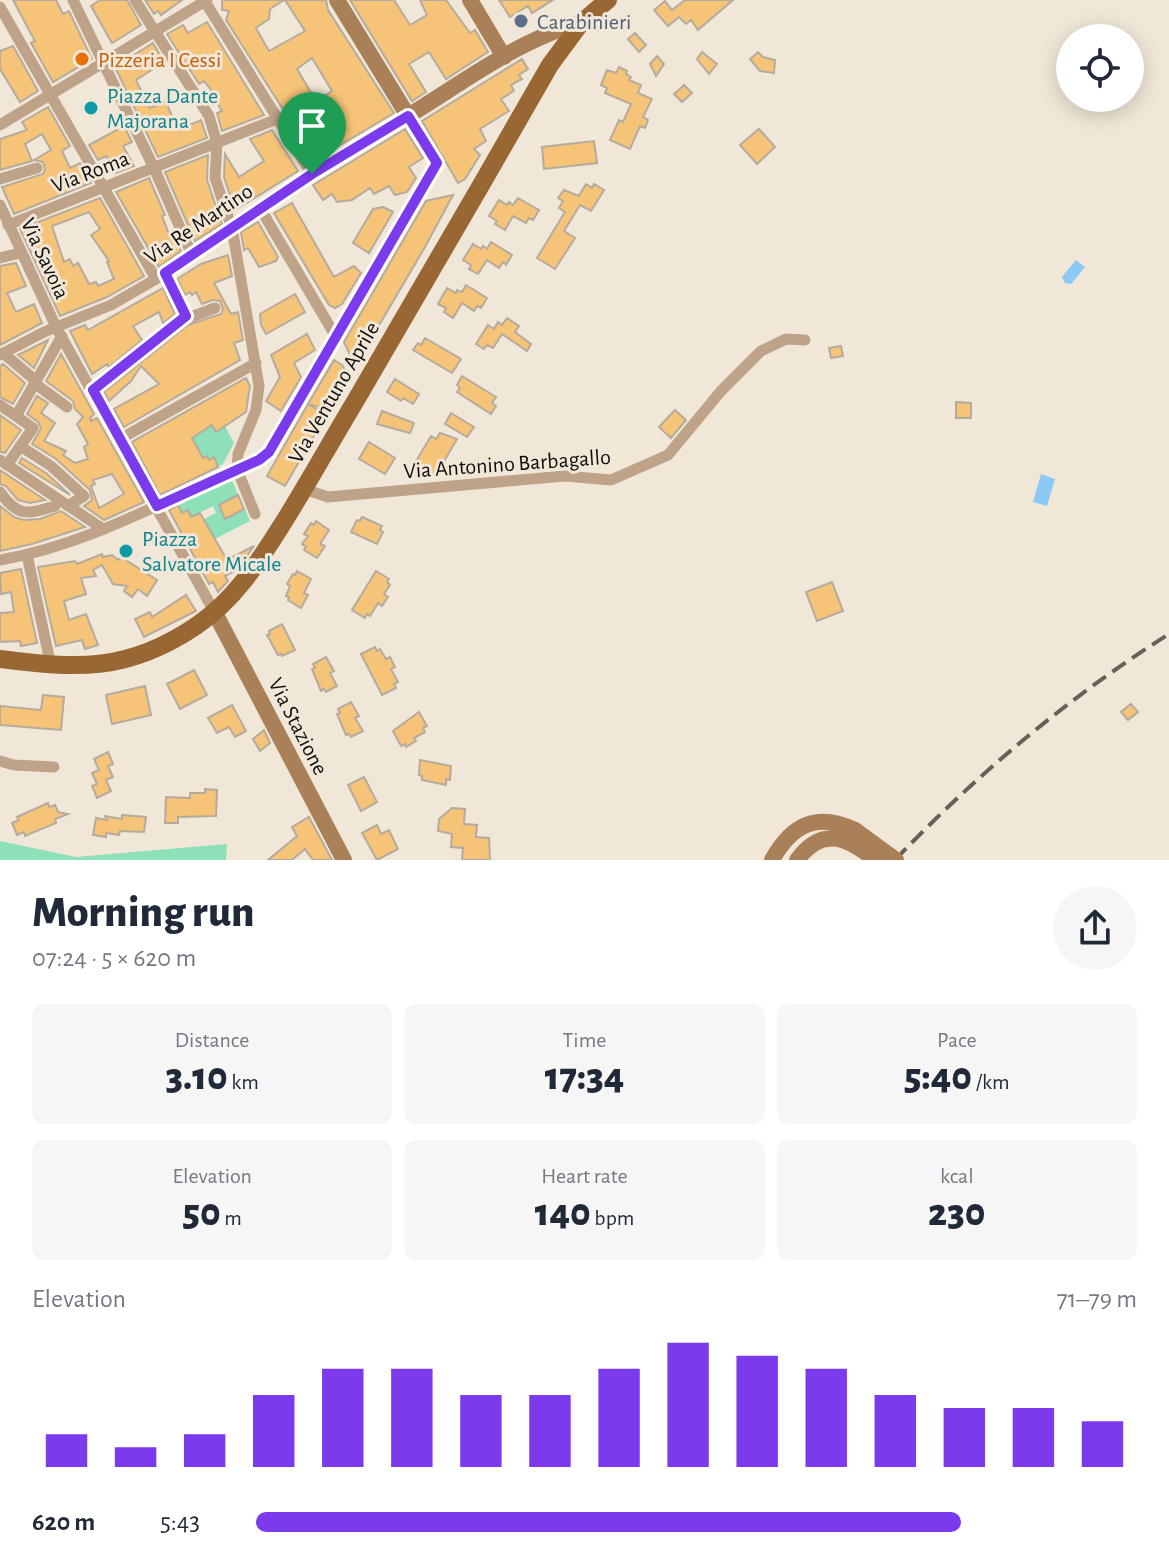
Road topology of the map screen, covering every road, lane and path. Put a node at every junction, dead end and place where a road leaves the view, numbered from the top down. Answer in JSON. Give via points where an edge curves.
{"nodes":[{"id":1,"x":73,"y":0,"type":"edge"},
{"id":2,"x":135,"y":0,"type":"edge"},
{"id":3,"x":205,"y":0,"type":"edge"},
{"id":4,"x":337,"y":0,"type":"edge"},
{"id":5,"x":470,"y":0,"type":"edge"},
{"id":6,"x":608,"y":0,"type":"edge"},
{"id":7,"x":0,"y":7,"type":"edge"},
{"id":8,"x":581,"y":23,"type":"junction"},
{"id":9,"x":154,"y":31,"type":"junction"},
{"id":10,"x":504,"y":57,"type":"junction"},
{"id":11,"x":104,"y":62,"type":"junction"},
{"id":12,"x":49,"y":95,"type":"junction"},
{"id":13,"x":408,"y":116,"type":"junction"},
{"id":14,"x":277,"y":119,"type":"junction"},
{"id":15,"x":0,"y":125,"type":"edge"},
{"id":16,"x":217,"y":143,"type":"junction"},
{"id":17,"x":37,"y":168,"type":"dead end"},
{"id":18,"x":154,"y":168,"type":"junction"},
{"id":19,"x":312,"y":174,"type":"junction"},
{"id":20,"x":0,"y":179,"type":"edge"},
{"id":21,"x":104,"y":187,"type":"junction"},
{"id":22,"x":0,"y":205,"type":"edge"},
{"id":23,"x":260,"y":208,"type":"junction"},
{"id":24,"x":8,"y":225,"type":"junction"},
{"id":25,"x":232,"y":228,"type":"junction"},
{"id":26,"x":20,"y":253,"type":"junction"},
{"id":27,"x":192,"y":255,"type":"junction"},
{"id":28,"x":0,"y":258,"type":"edge"},
{"id":29,"x":161,"y":276,"type":"junction"},
{"id":30,"x":215,"y":308,"type":"dead end"},
{"id":31,"x":186,"y":316,"type":"junction"},
{"id":32,"x":59,"y":332,"type":"junction"},
{"id":33,"x":336,"y":337,"type":"junction"},
{"id":34,"x":805,"y":340,"type":"dead end"},
{"id":35,"x":1,"y":354,"type":"edge"},
{"id":36,"x":256,"y":363,"type":"junction"},
{"id":37,"x":34,"y":382,"type":"junction"},
{"id":38,"x":93,"y":390,"type":"junction"},
{"id":39,"x":0,"y":405,"type":"edge"},
{"id":40,"x":67,"y":407,"type":"dead end"},
{"id":41,"x":16,"y":416,"type":"junction"},
{"id":42,"x":120,"y":439,"type":"junction"},
{"id":43,"x":20,"y":446,"type":"junction"},
{"id":44,"x":4,"y":463,"type":"edge"},
{"id":45,"x":237,"y":469,"type":"junction"},
{"id":46,"x":304,"y":489,"type":"junction"},
{"id":47,"x":0,"y":492,"type":"edge"},
{"id":48,"x":55,"y":506,"type":"dead end"},
{"id":49,"x":68,"y":506,"type":"junction"},
{"id":50,"x":157,"y":506,"type":"junction"},
{"id":51,"x":255,"y":514,"type":"dead end"},
{"id":52,"x":103,"y":529,"type":"junction"},
{"id":53,"x":27,"y":555,"type":"junction"},
{"id":54,"x":0,"y":560,"type":"edge"},
{"id":55,"x":215,"y":613,"type":"junction"},
{"id":56,"x":0,"y":659,"type":"edge"},
{"id":57,"x":51,"y":666,"type":"junction"},
{"id":58,"x":0,"y":761,"type":"edge"},
{"id":59,"x":54,"y":767,"type":"dead end"},
{"id":60,"x":851,"y":836,"type":"junction"},
{"id":61,"x":344,"y":860,"type":"edge"},
{"id":62,"x":772,"y":860,"type":"edge"},
{"id":63,"x":797,"y":860,"type":"edge"},
{"id":64,"x":876,"y":860,"type":"edge"},
{"id":65,"x":896,"y":860,"type":"edge"}],
"edges":[{"from":1,"to":11,"type":"street"},
{"from":2,"to":9,"type":"street"},
{"from":3,"to":9,"type":"street"},
{"from":3,"to":14,"type":"street"},
{"from":4,"to":13,"type":"main road"},
{"from":5,"to":10,"type":"main road"},
{"from":6,"to":8,"type":"main road","name":"Via Ventuno Aprile"},
{"from":7,"to":12,"type":"street"},
{"from":8,"to":10,"type":"main road","name":"Via Re Martino"},
{"from":8,"to":46,"type":"main road","name":"Via Ventuno Aprile","via":[[550,65]]},
{"from":9,"to":11,"type":"street"},
{"from":9,"to":16,"type":"street","via":[[209,116]]},
{"from":10,"to":13,"type":"main road","name":"Via Re Martino"},
{"from":11,"to":12,"type":"street"},
{"from":11,"to":18,"type":"street"},
{"from":12,"to":15,"type":"street"},
{"from":12,"to":21,"type":"street"},
{"from":13,"to":19,"type":"street","name":"Via Re Martino"},
{"from":13,"to":33,"type":"street","via":[[437,163]]},
{"from":14,"to":16,"type":"street","name":"Via Roma"},
{"from":14,"to":19,"type":"street"},
{"from":16,"to":18,"type":"street","name":"Via Roma"},
{"from":16,"to":25,"type":"street","via":[[215,178]]},
{"from":17,"to":20,"type":"street"},
{"from":18,"to":21,"type":"street","name":"Via Roma"},
{"from":18,"to":27,"type":"street"},
{"from":19,"to":23,"type":"street","name":"Via Re Martino"},
{"from":21,"to":24,"type":"street","name":"Via Roma"},
{"from":21,"to":29,"type":"street"},
{"from":22,"to":24,"type":"street","name":"Via Savoia"},
{"from":23,"to":25,"type":"street","name":"Via Re Martino"},
{"from":23,"to":33,"type":"street"},
{"from":24,"to":26,"type":"street","name":"Via Savoia"},
{"from":25,"to":27,"type":"street","name":"Via Re Martino"},
{"from":25,"to":36,"type":"street"},
{"from":26,"to":28,"type":"street"},
{"from":26,"to":32,"type":"street","name":"Via Savoia"},
{"from":27,"to":29,"type":"street","name":"Via Re Martino"},
{"from":29,"to":31,"type":"street"},
{"from":29,"to":32,"type":"street","name":"Via Re Martino"},
{"from":30,"to":31,"type":"street"},
{"from":31,"to":38,"type":"street"},
{"from":32,"to":35,"type":"street","name":"Via Re Martino"},
{"from":32,"to":37,"type":"street"},
{"from":32,"to":38,"type":"street","name":"Via Savoia"},
{"from":33,"to":45,"type":"street","via":[[269,452]]},
{"from":34,"to":46,"type":"street","name":"Via Antonino Barbagallo","via":[[786,339],[761,351],[668,455],[611,480],[565,476],[328,497]]},
{"from":35,"to":37,"type":"street"},
{"from":36,"to":42,"type":"street"},
{"from":36,"to":45,"type":"street","via":[[256,410]]},
{"from":37,"to":40,"type":"street"},
{"from":37,"to":41,"type":"street"},
{"from":38,"to":42,"type":"street","name":"Via Savoia"},
{"from":39,"to":41,"type":"street"},
{"from":41,"to":43,"type":"street","via":[[33,428]]},
{"from":42,"to":50,"type":"street","name":"Via Savoia"},
{"from":43,"to":44,"type":"street"},
{"from":43,"to":49,"type":"street","via":[[84,496]]},
{"from":44,"to":49,"type":"street"},
{"from":45,"to":50,"type":"street"},
{"from":45,"to":51,"type":"street"},
{"from":46,"to":55,"type":"main road","name":"Via Ventuno Aprile","via":[[244,583]]},
{"from":47,"to":48,"type":"street","via":[[10,506],[28,514]]},
{"from":49,"to":52,"type":"street"},
{"from":50,"to":52,"type":"street"},
{"from":50,"to":55,"type":"street","name":"Via Savoia"},
{"from":52,"to":53,"type":"street"},
{"from":53,"to":54,"type":"street"},
{"from":53,"to":57,"type":"street"},
{"from":55,"to":57,"type":"main road","name":"Via Ventuno Aprile","via":[[150,652],[113,664]]},
{"from":55,"to":61,"type":"main road","name":"Via Stazione"},
{"from":56,"to":57,"type":"main road","name":"Via Ventuno Aprile"},
{"from":58,"to":59,"type":"street"},
{"from":60,"to":62,"type":"main road","via":[[836,822],[809,823],[785,840]]},
{"from":60,"to":63,"type":"main road","via":[[826,838]]},
{"from":60,"to":64,"type":"main road"},
{"from":60,"to":65,"type":"main road","bridge":true}]}
